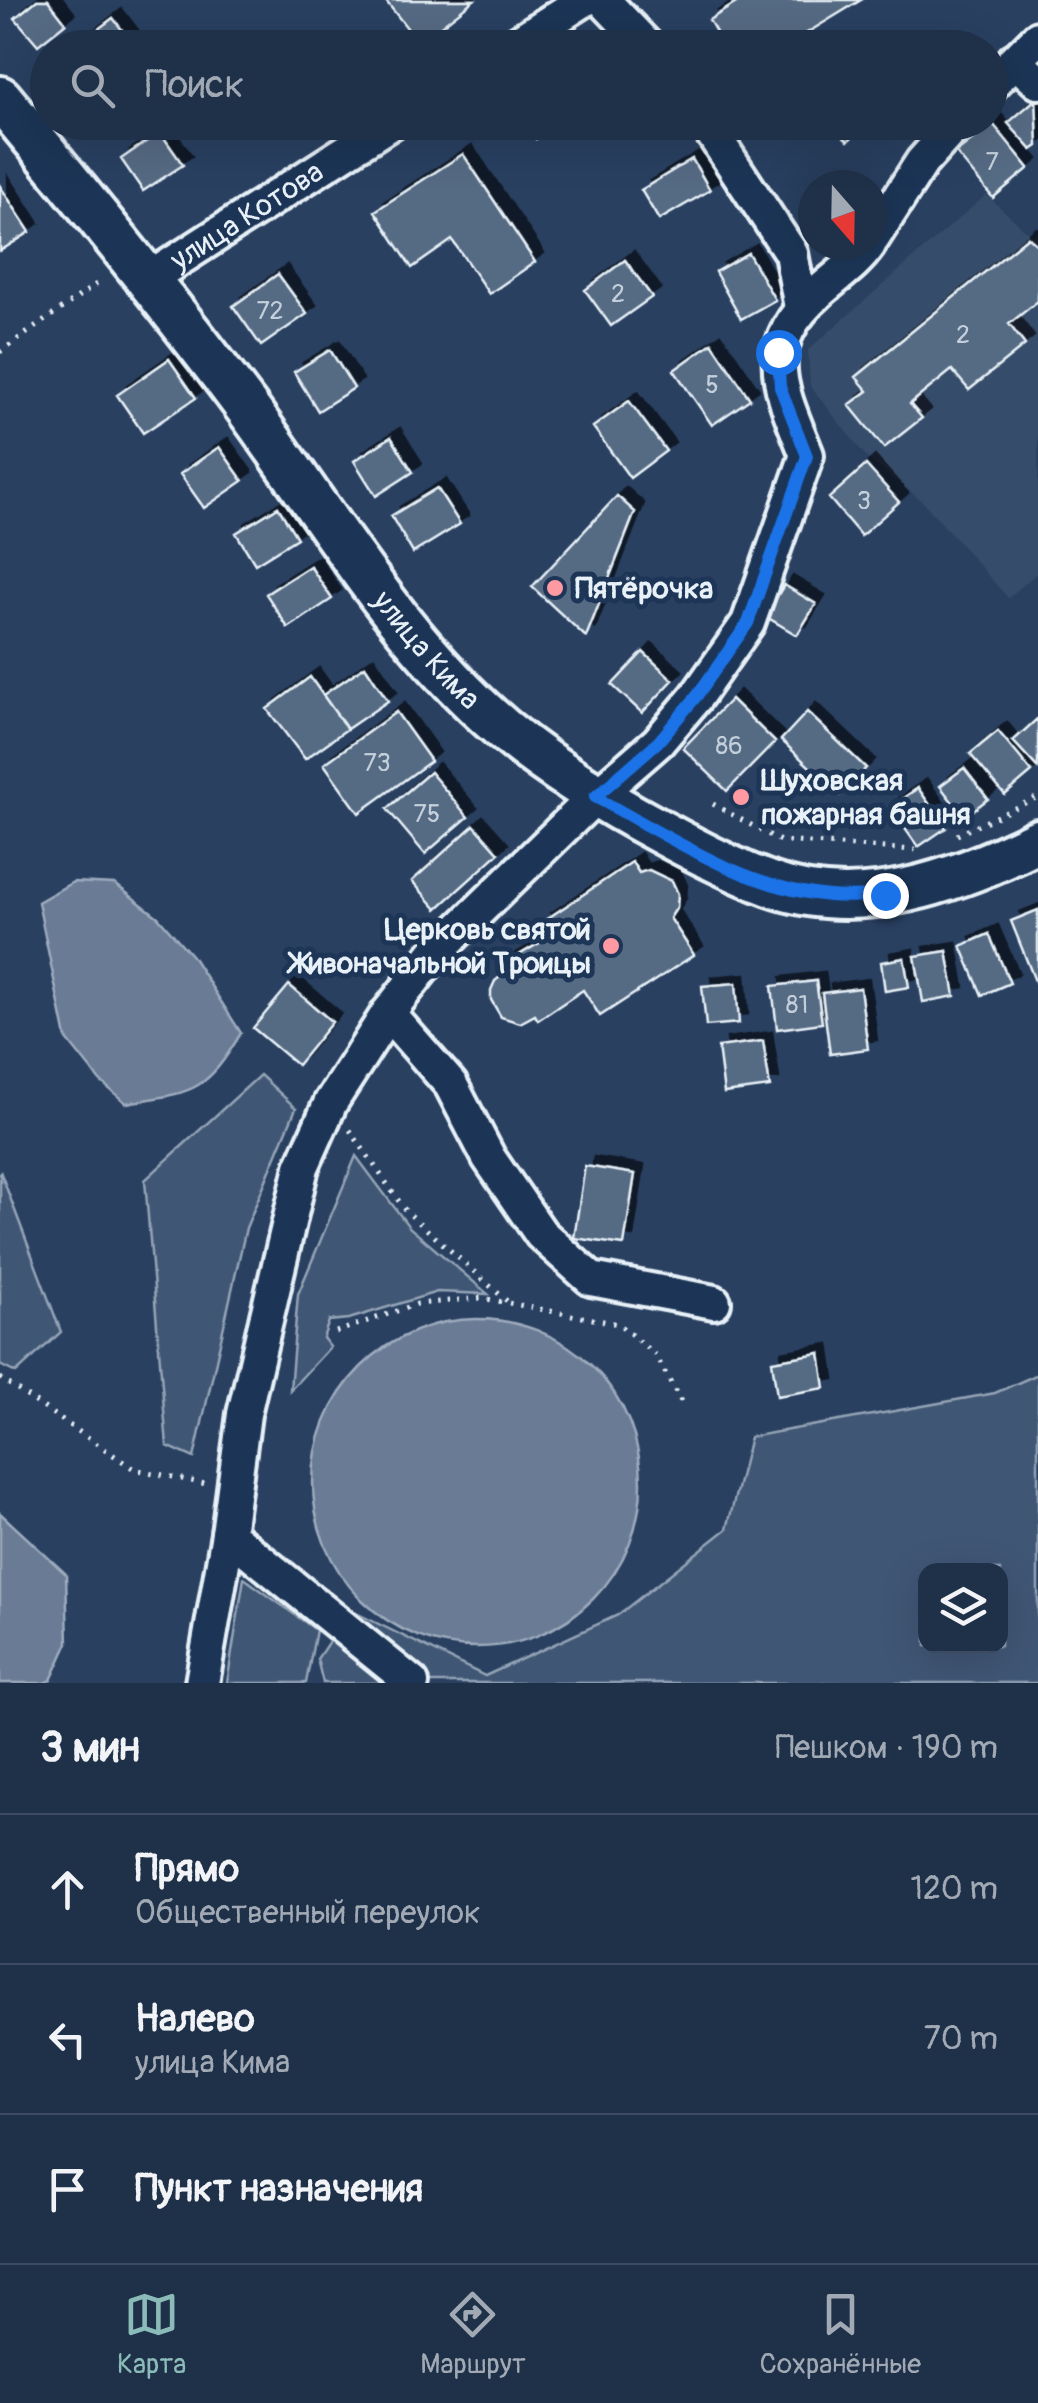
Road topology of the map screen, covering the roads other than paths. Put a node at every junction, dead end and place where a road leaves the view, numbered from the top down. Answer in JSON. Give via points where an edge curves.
{"nodes":[{"id":1,"x":584,"y":0,"type":"edge"},
{"id":2,"x":603,"y":0,"type":"edge"},
{"id":3,"x":538,"y":30,"type":"edge"},
{"id":4,"x":632,"y":30,"type":"edge"},
{"id":5,"x":1030,"y":60,"type":"edge"},
{"id":6,"x":1008,"y":74,"type":"edge"},
{"id":7,"x":0,"y":98,"type":"edge"},
{"id":8,"x":30,"y":134,"type":"edge"},
{"id":9,"x":35,"y":140,"type":"edge"},
{"id":10,"x":361,"y":140,"type":"edge"},
{"id":11,"x":717,"y":140,"type":"edge"},
{"id":12,"x":942,"y":140,"type":"edge"},
{"id":13,"x":888,"y":215,"type":"edge"},
{"id":14,"x":853,"y":260,"type":"edge"},
{"id":15,"x":142,"y":268,"type":"junction"},
{"id":16,"x":801,"y":308,"type":"junction"},
{"id":17,"x":595,"y":797,"type":"junction"},
{"id":18,"x":1038,"y":841,"type":"edge"},
{"id":19,"x":388,"y":1014,"type":"junction"},
{"id":20,"x":714,"y":1302,"type":"dead end"},
{"id":21,"x":228,"y":1534,"type":"junction"},
{"id":22,"x":202,"y":1683,"type":"edge"},
{"id":23,"x":412,"y":1683,"type":"edge"}],
"edges":[{"from":1,"to":3,"type":"street"},
{"from":2,"to":4,"type":"street"},
{"from":5,"to":6,"type":"street"},
{"from":7,"to":8,"type":"main road","name":"улица Кима"},
{"from":9,"to":15,"type":"main road","name":"улица Кима"},
{"from":10,"to":15,"type":"street","name":"улица Котова"},
{"from":11,"to":16,"type":"street","via":[[790,253]]},
{"from":12,"to":13,"type":"street"},
{"from":14,"to":16,"type":"street"},
{"from":15,"to":17,"type":"main road","name":"улица Кима","via":[[380,596],[502,728]]},
{"from":16,"to":17,"type":"street","via":[[778,352],[780,387],[807,456],[748,623],[658,742]]},
{"from":17,"to":18,"type":"main road","name":"улица Кима","via":[[773,885],[830,896],[885,895],[943,881]]},
{"from":17,"to":19,"type":"street","via":[[434,954]]},
{"from":19,"to":20,"type":"street","via":[[451,1085],[541,1234],[578,1268],[591,1279]]},
{"from":19,"to":21,"type":"street","via":[[331,1102],[302,1167],[244,1414]]},
{"from":21,"to":22,"type":"street"},
{"from":21,"to":23,"type":"street"}]}
